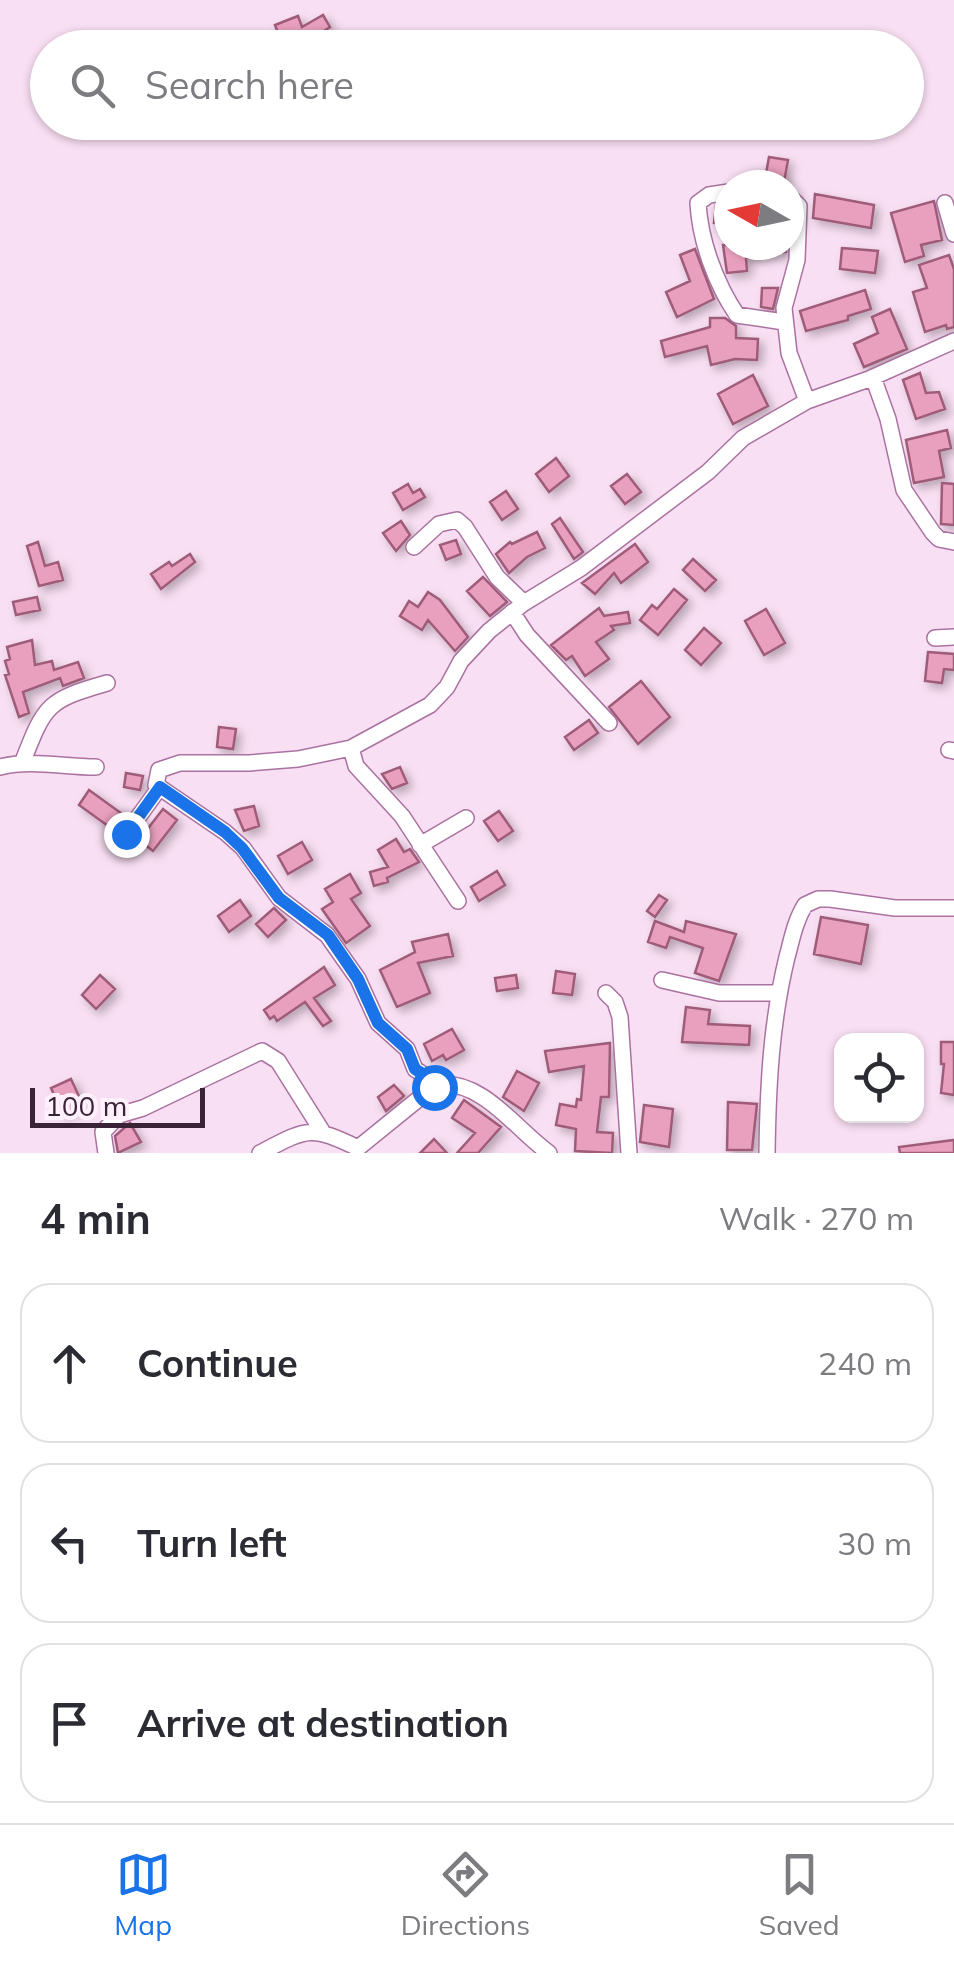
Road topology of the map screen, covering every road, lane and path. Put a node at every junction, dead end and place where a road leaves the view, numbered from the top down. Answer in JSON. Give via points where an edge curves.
{"nodes":[{"id":1,"x":714,"y":194,"type":"edge"},
{"id":2,"x":945,"y":203,"type":"dead end"},
{"id":3,"x":954,"y":234,"type":"edge"},
{"id":4,"x":796,"y":260,"type":"edge"},
{"id":5,"x":784,"y":322,"type":"junction"},
{"id":6,"x":954,"y":341,"type":"edge"},
{"id":7,"x":873,"y":377,"type":"junction"},
{"id":8,"x":807,"y":402,"type":"junction"},
{"id":9,"x":954,"y":542,"type":"edge"},
{"id":10,"x":414,"y":547,"type":"dead end"},
{"id":11,"x":518,"y":608,"type":"junction"},
{"id":12,"x":954,"y":637,"type":"edge"},
{"id":13,"x":935,"y":638,"type":"dead end"},
{"id":14,"x":107,"y":683,"type":"dead end"},
{"id":15,"x":610,"y":723,"type":"dead end"},
{"id":16,"x":351,"y":748,"type":"junction"},
{"id":17,"x":23,"y":761,"type":"junction"},
{"id":18,"x":0,"y":767,"type":"edge"},
{"id":19,"x":96,"y":768,"type":"dead end"},
{"id":20,"x":160,"y":787,"type":"junction"},
{"id":21,"x":466,"y":818,"type":"dead end"},
{"id":22,"x":126,"y":834,"type":"dead end"},
{"id":23,"x":420,"y":845,"type":"junction"},
{"id":24,"x":458,"y":901,"type":"dead end"},
{"id":25,"x":954,"y":908,"type":"edge"},
{"id":26,"x":662,"y":980,"type":"dead end"},
{"id":27,"x":606,"y":993,"type":"dead end"},
{"id":28,"x":778,"y":993,"type":"junction"},
{"id":29,"x":438,"y":1084,"type":"junction"},
{"id":30,"x":322,"y":1131,"type":"junction"},
{"id":31,"x":106,"y":1153,"type":"edge"},
{"id":32,"x":260,"y":1153,"type":"edge"},
{"id":33,"x":549,"y":1153,"type":"edge"},
{"id":34,"x":628,"y":1153,"type":"edge"},
{"id":35,"x":767,"y":1153,"type":"edge"}],
"edges":[{"from":1,"to":5,"type":"street","via":[[698,204],[701,228],[737,315]]},
{"from":2,"to":3,"type":"street"},
{"from":4,"to":5,"type":"street"},
{"from":5,"to":8,"type":"street"},
{"from":6,"to":7,"type":"street"},
{"from":7,"to":8,"type":"street"},
{"from":7,"to":9,"type":"street","via":[[904,490],[933,533]]},
{"from":8,"to":11,"type":"street","via":[[743,438],[581,568]]},
{"from":10,"to":11,"type":"street","via":[[440,524],[457,520]]},
{"from":11,"to":15,"type":"street","via":[[528,635]]},
{"from":11,"to":16,"type":"street","via":[[461,661],[430,705]]},
{"from":12,"to":13,"type":"street"},
{"from":14,"to":17,"type":"street","via":[[55,701]]},
{"from":16,"to":20,"type":"street","via":[[249,763],[173,764],[159,770]]},
{"from":16,"to":23,"type":"street","via":[[356,766]]},
{"from":17,"to":18,"type":"street"},
{"from":17,"to":19,"type":"street"},
{"from":20,"to":22,"type":"street"},
{"from":20,"to":29,"type":"street","via":[[225,832],[279,898],[328,935],[378,1023],[407,1049],[415,1069]]},
{"from":21,"to":23,"type":"street"},
{"from":23,"to":24,"type":"street"},
{"from":25,"to":28,"type":"street","via":[[810,901],[798,919]]},
{"from":26,"to":28,"type":"street","via":[[720,993]]},
{"from":27,"to":34,"type":"street","via":[[620,1017]]},
{"from":28,"to":35,"type":"street"},
{"from":29,"to":30,"type":"street","via":[[358,1148]]},
{"from":29,"to":33,"type":"street","via":[[483,1096]]},
{"from":30,"to":31,"type":"street","via":[[278,1062],[262,1050],[119,1116],[103,1132]]},
{"from":30,"to":32,"type":"street","via":[[294,1135]]}]}
